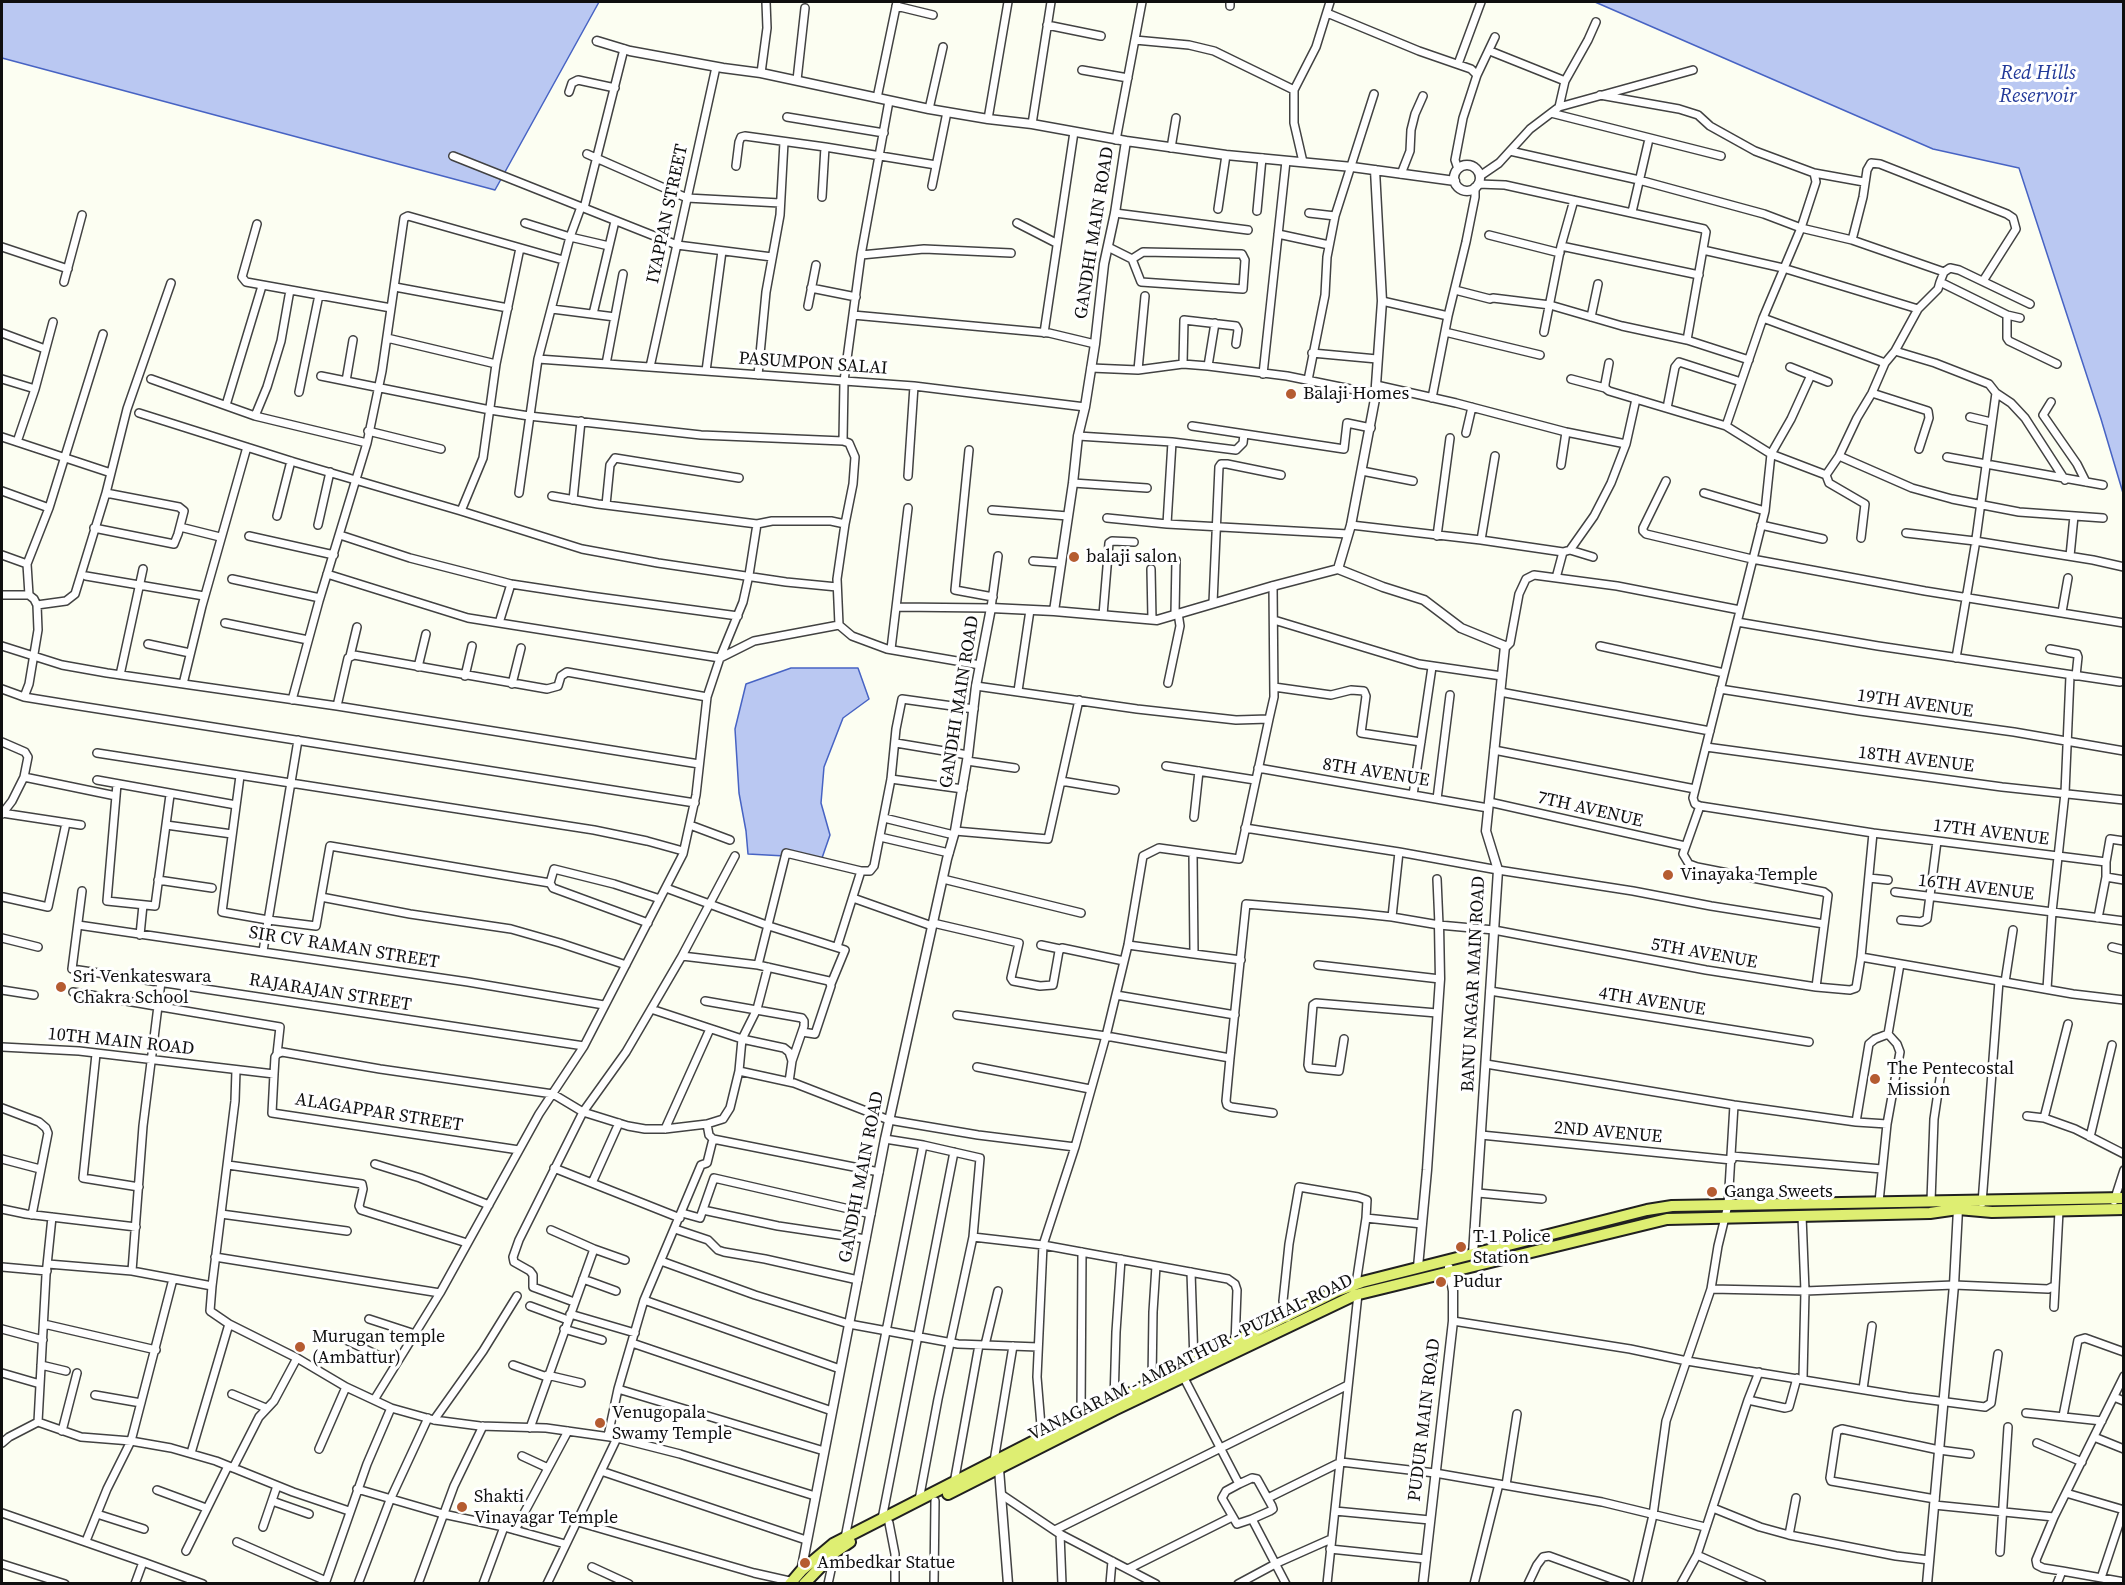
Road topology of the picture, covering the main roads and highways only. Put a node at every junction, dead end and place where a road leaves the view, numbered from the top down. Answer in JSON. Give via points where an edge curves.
{"nodes":[{"id":1,"x":2117,"y":1202,"type":"edge"},
{"id":2,"x":1979,"y":1204,"type":"junction"},
{"id":3,"x":2124,"y":1209,"type":"edge"},
{"id":4,"x":1357,"y":1289,"type":"junction"},
{"id":5,"x":1237,"y":1346,"type":"junction"},
{"id":6,"x":1044,"y":1440,"type":"junction"},
{"id":7,"x":996,"y":1465,"type":"junction"},
{"id":8,"x":885,"y":1521,"type":"junction"},
{"id":9,"x":804,"y":1578,"type":"edge"},
{"id":10,"x":792,"y":1582,"type":"edge"}],
"edges":[{"from":1,"to":2,"type":"main road","name":"VANAGARAM - AMBATHUR - PUZHAL ROAD"},
{"from":1,"to":2,"type":"main road","name":"VANAGARAM - AMBATHUR - PUZHAL ROAD","via":[[2059,1211]]},
{"from":1,"to":3,"type":"main road","name":"VANAGARAM - AMBATHUR - PUZHAL ROAD"},
{"from":2,"to":4,"type":"main road","name":"VANAGARAM - AMBATHUR - PUZHAL ROAD","via":[[1930,1213],[1668,1219],[1450,1272]]},
{"from":2,"to":4,"type":"main road","via":[[1931,1201],[1672,1206],[1446,1260]]},
{"from":4,"to":5,"type":"main road"},
{"from":5,"to":6,"type":"main road","name":"VANAGARAM - AMBATHUR - PUZHAL ROAD","via":[[1185,1378]]},
{"from":5,"to":6,"type":"main road","via":[[1152,1382]]},
{"from":6,"to":7,"type":"main road","name":"VANAGARAM - AMBATHUR - PUZHAL ROAD"},
{"from":7,"to":8,"type":"main road","name":"VANAGARAM - AMBATHUR - PUZHAL ROAD","via":[[919,1500]]},
{"from":7,"to":8,"type":"main road","name":"VANAGARAM - AMBATHUR - PUZHAL ROAD","via":[[935,1501]]},
{"from":8,"to":9,"type":"main road","name":"VANAGARAM - AMBATHUR - PUZHAL ROAD","via":[[842,1546]]},
{"from":8,"to":9,"type":"main road","name":"VANAGARAM - AMBATHUR - PUZHAL ROAD","via":[[833,1544]]},
{"from":9,"to":10,"type":"main road","name":"VANAGARAM - AMBATHUR - PUZHAL ROAD"}]}
